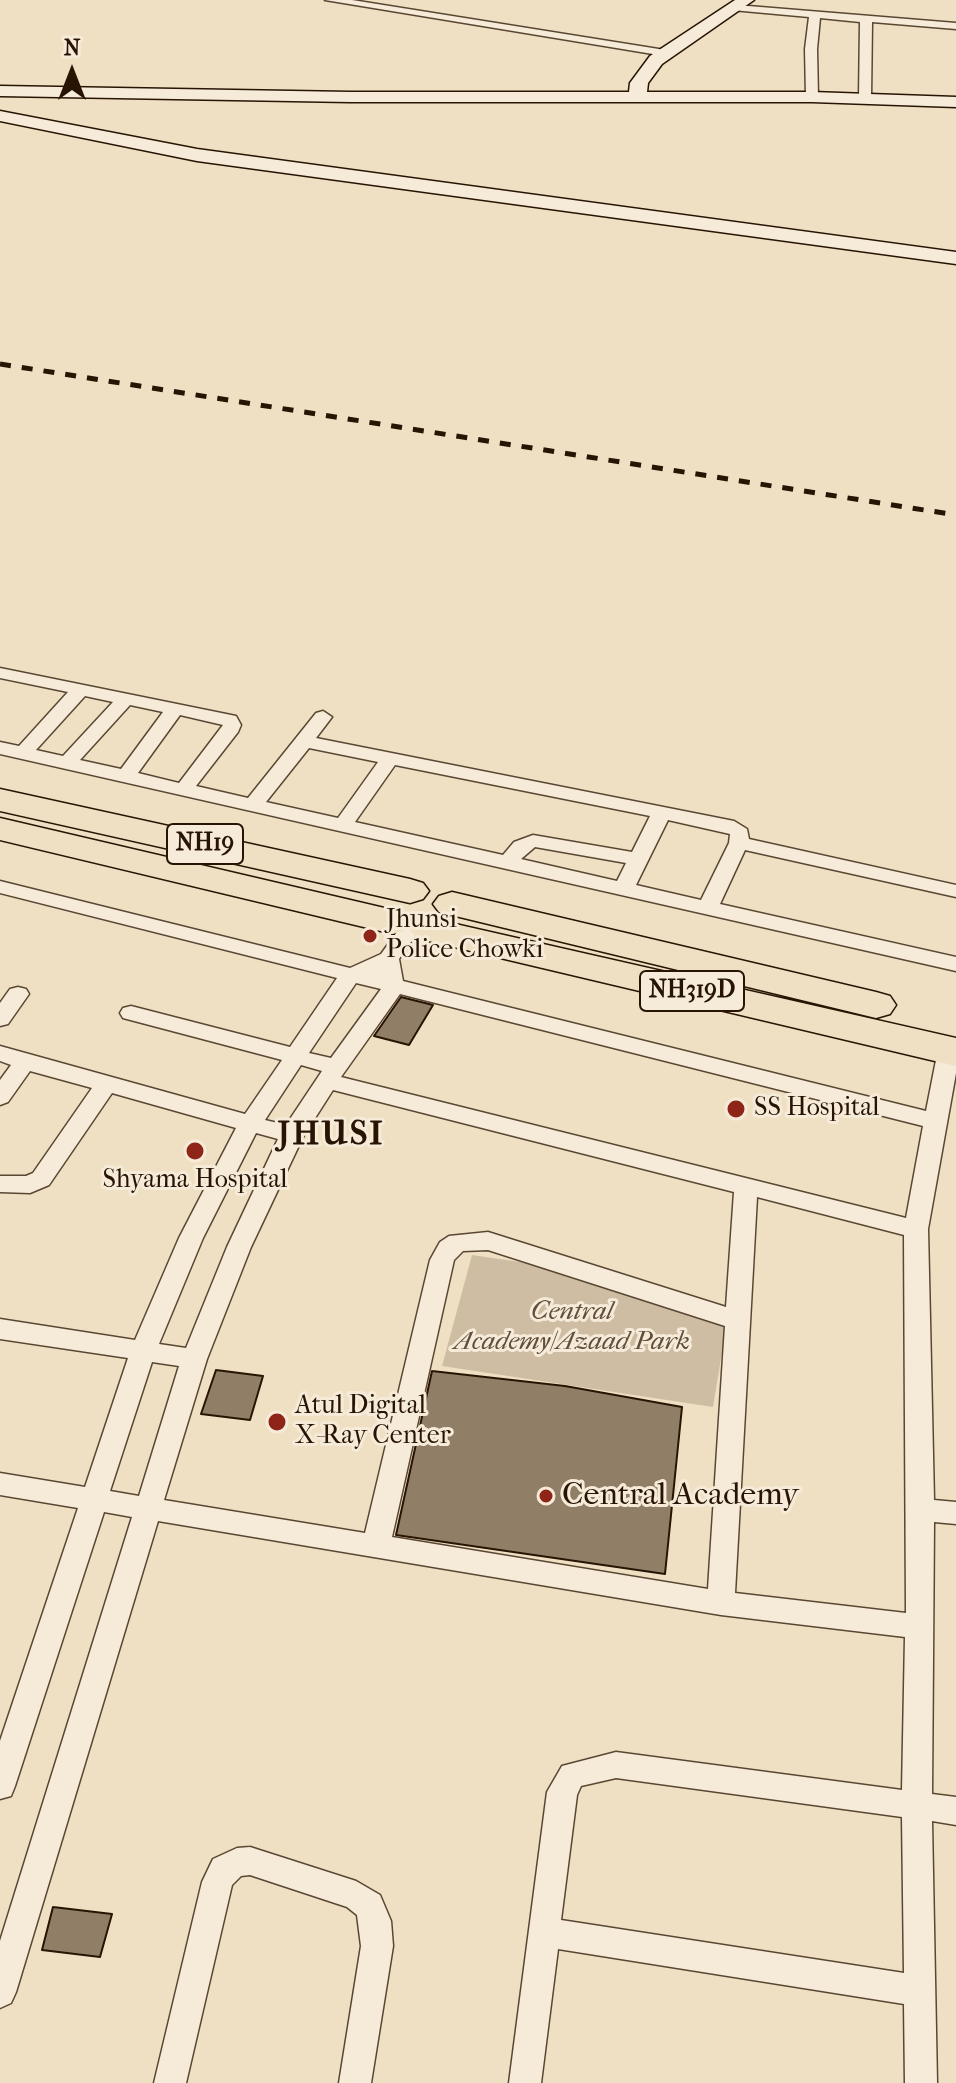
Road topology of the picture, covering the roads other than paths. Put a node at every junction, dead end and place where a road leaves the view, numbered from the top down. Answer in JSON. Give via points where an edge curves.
{"nodes":[{"id":1,"x":331,"y":0,"type":"edge"},
{"id":2,"x":741,"y":4,"type":"edge"},
{"id":3,"x":815,"y":15,"type":"junction"},
{"id":4,"x":866,"y":19,"type":"junction"},
{"id":5,"x":956,"y":26,"type":"edge"},
{"id":6,"x":665,"y":53,"type":"junction"},
{"id":7,"x":0,"y":91,"type":"edge"},
{"id":8,"x":812,"y":97,"type":"junction"},
{"id":9,"x":637,"y":98,"type":"junction"},
{"id":10,"x":865,"y":98,"type":"junction"},
{"id":11,"x":956,"y":102,"type":"edge"},
{"id":12,"x":0,"y":116,"type":"edge"},
{"id":13,"x":956,"y":258,"type":"edge"},
{"id":14,"x":9,"y":675,"type":"edge"},
{"id":15,"x":81,"y":689,"type":"junction"},
{"id":16,"x":0,"y":695,"type":"edge"},
{"id":17,"x":126,"y":698,"type":"junction"},
{"id":18,"x":176,"y":708,"type":"junction"},
{"id":19,"x":323,"y":717,"type":"dead end"},
{"id":20,"x":304,"y":741,"type":"junction"},
{"id":21,"x":0,"y":748,"type":"edge"},
{"id":22,"x":23,"y":753,"type":"junction"},
{"id":23,"x":390,"y":758,"type":"junction"},
{"id":24,"x":67,"y":763,"type":"junction"},
{"id":25,"x":125,"y":777,"type":"junction"},
{"id":26,"x":183,"y":790,"type":"junction"},
{"id":27,"x":0,"y":800,"type":"edge"},
{"id":28,"x":253,"y":805,"type":"junction"},
{"id":29,"x":662,"y":811,"type":"junction"},
{"id":30,"x":343,"y":826,"type":"junction"},
{"id":31,"x":0,"y":829,"type":"edge"},
{"id":32,"x":739,"y":843,"type":"junction"},
{"id":33,"x":639,"y":859,"type":"junction"},
{"id":34,"x":508,"y":863,"type":"junction"},
{"id":35,"x":0,"y":887,"type":"edge"},
{"id":36,"x":623,"y":890,"type":"junction"},
{"id":37,"x":956,"y":891,"type":"edge"},
{"id":38,"x":707,"y":909,"type":"junction"},
{"id":39,"x":413,"y":923,"type":"junction"},
{"id":40,"x":956,"y":964,"type":"edge"},
{"id":41,"x":350,"y":976,"type":"junction"},
{"id":42,"x":394,"y":987,"type":"junction"},
{"id":43,"x":18,"y":994,"type":"dead end"},
{"id":44,"x":131,"y":1013,"type":"dead end"},
{"id":45,"x":0,"y":1019,"type":"edge"},
{"id":46,"x":954,"y":1042,"type":"edge"},
{"id":47,"x":0,"y":1053,"type":"edge"},
{"id":48,"x":294,"y":1057,"type":"junction"},
{"id":49,"x":25,"y":1062,"type":"junction"},
{"id":50,"x":332,"y":1074,"type":"junction"},
{"id":51,"x":106,"y":1085,"type":"junction"},
{"id":52,"x":948,"y":1094,"type":"edge"},
{"id":53,"x":0,"y":1097,"type":"edge"},
{"id":54,"x":934,"y":1121,"type":"junction"},
{"id":55,"x":249,"y":1125,"type":"junction"},
{"id":56,"x":292,"y":1135,"type":"junction"},
{"id":57,"x":0,"y":1184,"type":"edge"},
{"id":58,"x":746,"y":1188,"type":"junction"},
{"id":59,"x":916,"y":1229,"type":"junction"},
{"id":60,"x":737,"y":1320,"type":"junction"},
{"id":61,"x":0,"y":1329,"type":"edge"},
{"id":62,"x":143,"y":1351,"type":"junction"},
{"id":63,"x":194,"y":1359,"type":"junction"},
{"id":64,"x":0,"y":1484,"type":"edge"},
{"id":65,"x":93,"y":1499,"type":"junction"},
{"id":66,"x":146,"y":1508,"type":"junction"},
{"id":67,"x":921,"y":1510,"type":"junction"},
{"id":68,"x":956,"y":1513,"type":"edge"},
{"id":69,"x":376,"y":1546,"type":"junction"},
{"id":70,"x":721,"y":1603,"type":"junction"},
{"id":71,"x":921,"y":1627,"type":"junction"},
{"id":72,"x":0,"y":1786,"type":"edge"},
{"id":73,"x":917,"y":1805,"type":"junction"},
{"id":74,"x":956,"y":1811,"type":"edge"},
{"id":75,"x":544,"y":1932,"type":"junction"},
{"id":76,"x":920,"y":1991,"type":"junction"},
{"id":77,"x":0,"y":1992,"type":"edge"},
{"id":78,"x":170,"y":2083,"type":"edge"},
{"id":79,"x":355,"y":2083,"type":"edge"},
{"id":80,"x":525,"y":2083,"type":"edge"},
{"id":81,"x":921,"y":2083,"type":"edge"}],
"edges":[{"from":1,"to":6,"type":"street"},
{"from":2,"to":3,"type":"street"},
{"from":2,"to":6,"type":"street"},
{"from":3,"to":4,"type":"street"},
{"from":3,"to":8,"type":"street"},
{"from":4,"to":5,"type":"street"},
{"from":4,"to":10,"type":"street"},
{"from":6,"to":9,"type":"street","via":[[644,75]]},
{"from":7,"to":9,"type":"street"},
{"from":8,"to":9,"type":"street"},
{"from":8,"to":10,"type":"street"},
{"from":10,"to":11,"type":"street"},
{"from":12,"to":13,"type":"street","via":[[212,157]]},
{"from":14,"to":15,"type":"street"},
{"from":14,"to":16,"type":"street"},
{"from":15,"to":17,"type":"street"},
{"from":15,"to":22,"type":"street"},
{"from":17,"to":18,"type":"street"},
{"from":17,"to":24,"type":"street"},
{"from":18,"to":25,"type":"street"},
{"from":18,"to":26,"type":"street","via":[[224,718],[232,725]]},
{"from":19,"to":20,"type":"street"},
{"from":20,"to":23,"type":"street"},
{"from":20,"to":28,"type":"street"},
{"from":21,"to":22,"type":"street"},
{"from":22,"to":24,"type":"street"},
{"from":23,"to":29,"type":"street"},
{"from":23,"to":30,"type":"street"},
{"from":24,"to":25,"type":"street"},
{"from":25,"to":26,"type":"street"},
{"from":26,"to":28,"type":"street"},
{"from":27,"to":39,"type":"highway","number":"NH19"},
{"from":28,"to":30,"type":"street"},
{"from":29,"to":32,"type":"street","via":[[734,827]]},
{"from":29,"to":33,"type":"street"},
{"from":30,"to":34,"type":"street"},
{"from":31,"to":39,"type":"highway","number":"NH319D"},
{"from":32,"to":37,"type":"street"},
{"from":32,"to":38,"type":"street"},
{"from":33,"to":34,"type":"street","via":[[533,841],[521,846]]},
{"from":33,"to":36,"type":"street"},
{"from":34,"to":36,"type":"street"},
{"from":35,"to":41,"type":"street"},
{"from":36,"to":38,"type":"street"},
{"from":38,"to":40,"type":"street"},
{"from":39,"to":41,"type":"street"},
{"from":39,"to":42,"type":"street"},
{"from":39,"to":46,"type":"highway","number":"NH319D"},
{"from":41,"to":42,"type":"street"},
{"from":41,"to":48,"type":"street"},
{"from":42,"to":50,"type":"street"},
{"from":42,"to":54,"type":"street"},
{"from":43,"to":45,"type":"street"},
{"from":44,"to":48,"type":"street"},
{"from":46,"to":52,"type":"street"},
{"from":47,"to":49,"type":"street"},
{"from":48,"to":50,"type":"street"},
{"from":48,"to":55,"type":"street"},
{"from":49,"to":51,"type":"street"},
{"from":49,"to":53,"type":"street"},
{"from":50,"to":56,"type":"street"},
{"from":50,"to":58,"type":"street"},
{"from":51,"to":55,"type":"street"},
{"from":51,"to":57,"type":"street","via":[[41,1179],[30,1185]]},
{"from":52,"to":54,"type":"street"},
{"from":54,"to":59,"type":"street"},
{"from":55,"to":56,"type":"street"},
{"from":55,"to":62,"type":"street","via":[[191,1238]]},
{"from":56,"to":63,"type":"street"},
{"from":58,"to":59,"type":"street"},
{"from":58,"to":60,"type":"street"},
{"from":59,"to":67,"type":"street"},
{"from":60,"to":69,"type":"street","via":[[488,1241],[458,1242],[442,1260]]},
{"from":60,"to":70,"type":"street"},
{"from":61,"to":62,"type":"street"},
{"from":62,"to":63,"type":"street"},
{"from":62,"to":65,"type":"street"},
{"from":63,"to":66,"type":"street"},
{"from":64,"to":65,"type":"street"},
{"from":65,"to":66,"type":"street"},
{"from":65,"to":72,"type":"street"},
{"from":66,"to":69,"type":"street"},
{"from":66,"to":77,"type":"street"},
{"from":67,"to":68,"type":"street"},
{"from":67,"to":71,"type":"street"},
{"from":69,"to":70,"type":"street"},
{"from":70,"to":71,"type":"street"},
{"from":71,"to":73,"type":"street"},
{"from":73,"to":74,"type":"street"},
{"from":73,"to":75,"type":"street","via":[[616,1765],[572,1775],[562,1792]]},
{"from":73,"to":76,"type":"street"},
{"from":75,"to":76,"type":"street"},
{"from":75,"to":80,"type":"street"},
{"from":76,"to":81,"type":"street"},
{"from":78,"to":79,"type":"street","via":[[217,1882],[224,1869],[250,1861],[369,1905],[377,1946]]}]}
